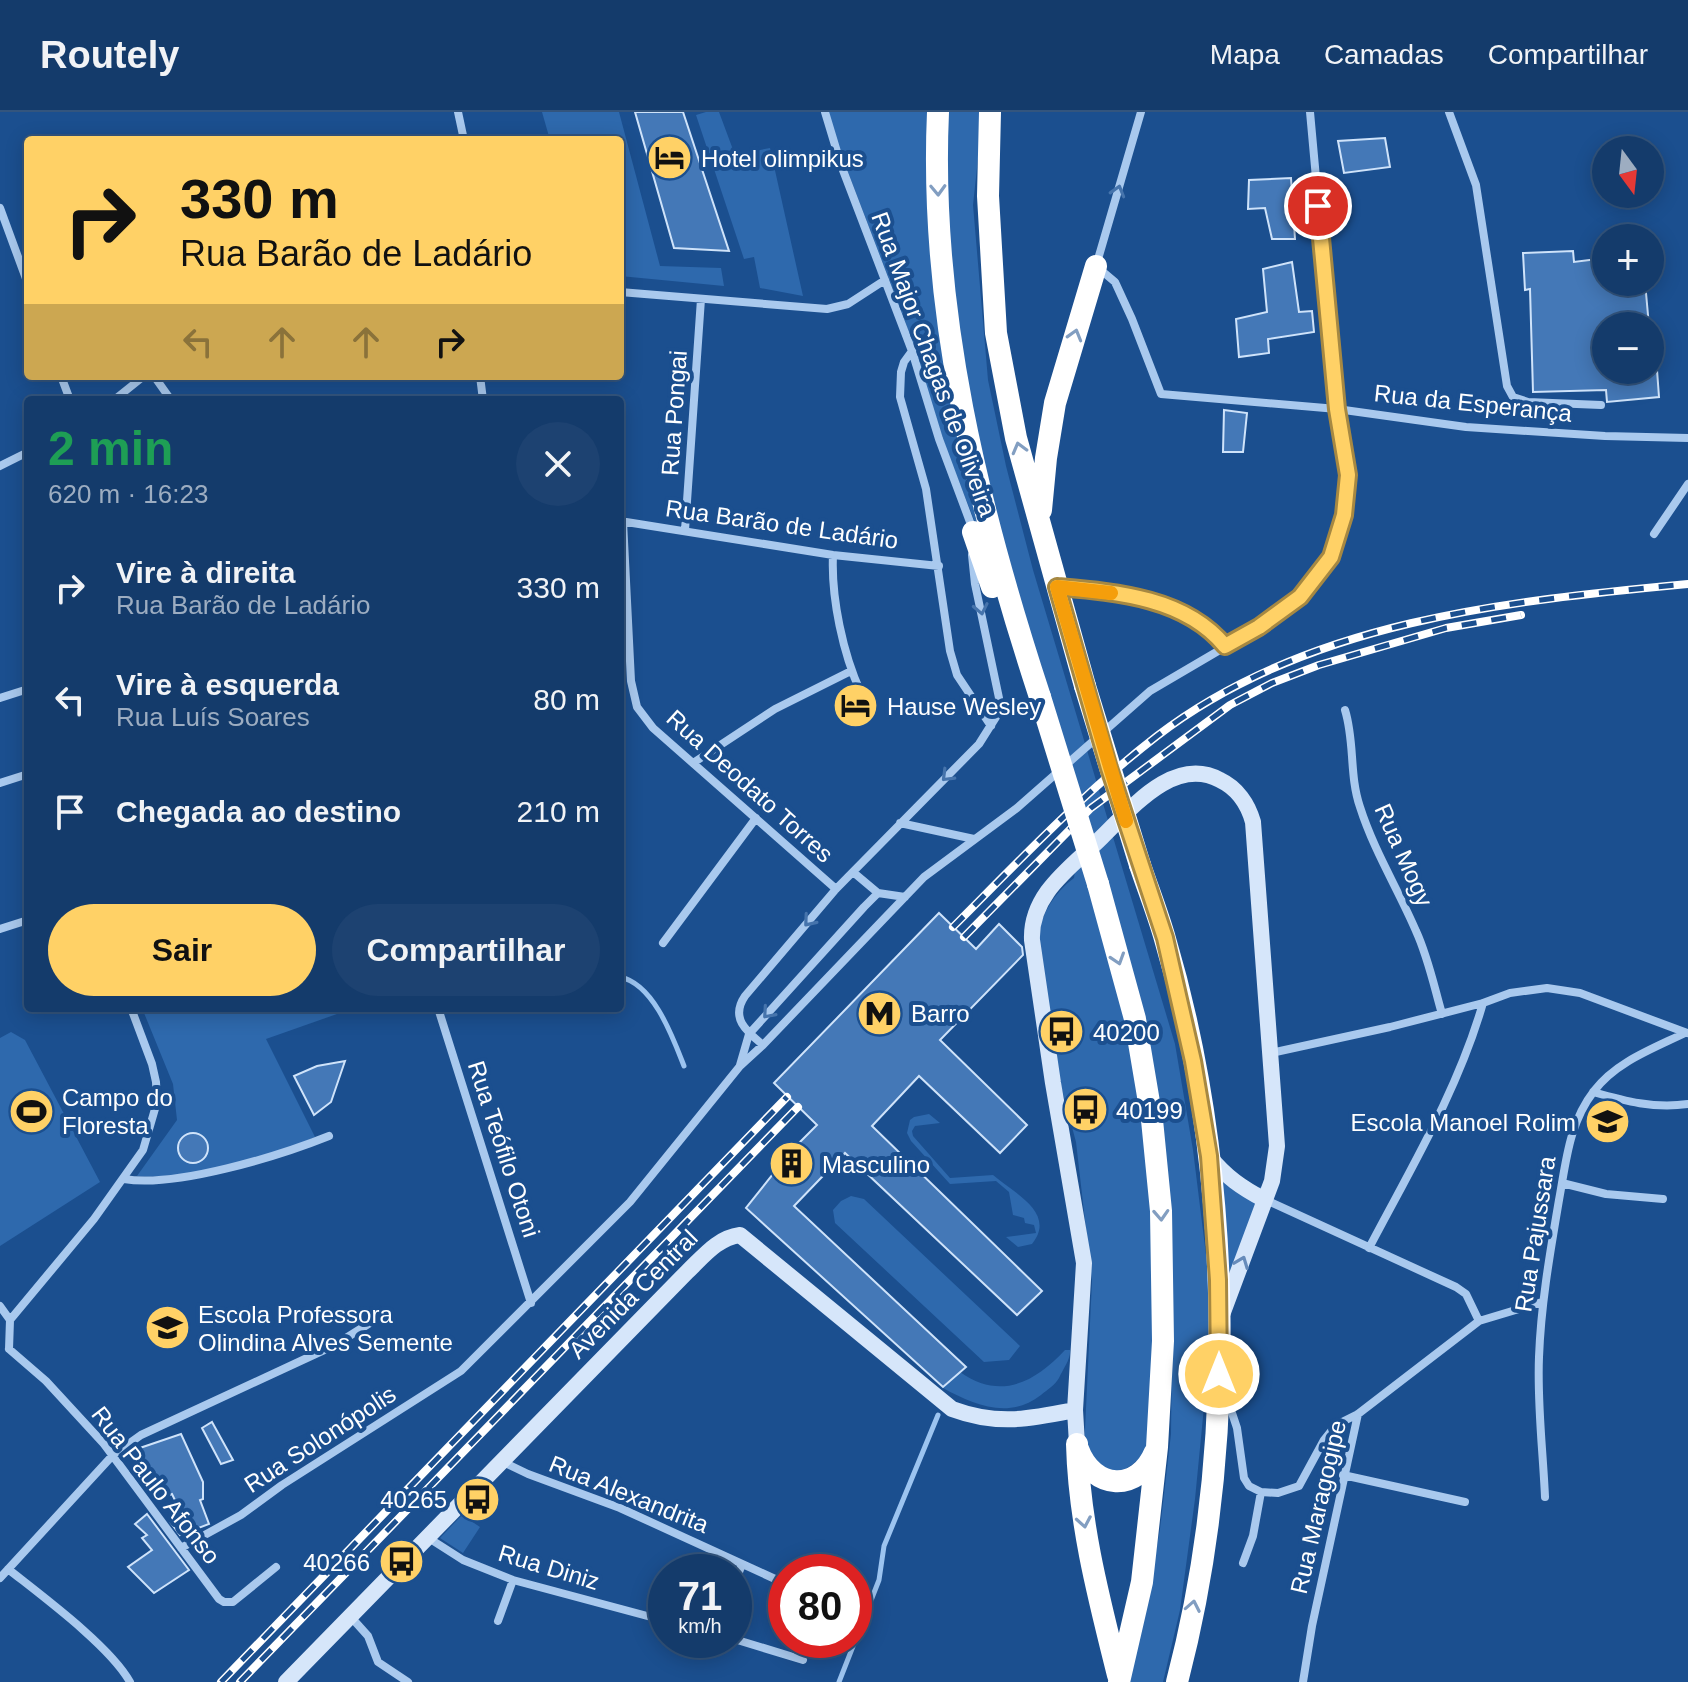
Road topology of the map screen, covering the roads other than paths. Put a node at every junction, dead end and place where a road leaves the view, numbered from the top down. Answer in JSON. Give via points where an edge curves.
{"nodes":[{"id":1,"x":458,"y":112,"type":"edge"},
{"id":2,"x":825,"y":112,"type":"edge"},
{"id":3,"x":938,"y":112,"type":"edge"},
{"id":4,"x":990,"y":112,"type":"edge"},
{"id":5,"x":1141,"y":112,"type":"edge"},
{"id":6,"x":1310,"y":112,"type":"edge"},
{"id":7,"x":1449,"y":112,"type":"edge"},
{"id":8,"x":463,"y":136,"type":"edge"},
{"id":9,"x":0,"y":208,"type":"edge"},
{"id":10,"x":1096,"y":266,"type":"junction"},
{"id":11,"x":24,"y":267,"type":"edge"},
{"id":12,"x":885,"y":280,"type":"junction"},
{"id":13,"x":624,"y":292,"type":"edge"},
{"id":14,"x":701,"y":299,"type":"junction"},
{"id":15,"x":912,"y":351,"type":"junction"},
{"id":16,"x":139,"y":380,"type":"edge"},
{"id":17,"x":119,"y":396,"type":"edge"},
{"id":18,"x":1601,"y":405,"type":"dead end"},
{"id":19,"x":1337,"y":409,"type":"junction"},
{"id":20,"x":1688,"y":438,"type":"edge"},
{"id":21,"x":24,"y":454,"type":"edge"},
{"id":22,"x":0,"y":466,"type":"edge"},
{"id":23,"x":1688,"y":484,"type":"edge"},
{"id":24,"x":624,"y":521,"type":"edge"},
{"id":25,"x":1040,"y":523,"type":"junction"},
{"id":26,"x":685,"y":530,"type":"junction"},
{"id":27,"x":973,"y":532,"type":"junction"},
{"id":28,"x":1654,"y":534,"type":"dead end"},
{"id":29,"x":833,"y":555,"type":"junction"},
{"id":30,"x":624,"y":556,"type":"edge"},
{"id":31,"x":939,"y":566,"type":"junction"},
{"id":32,"x":1057,"y":587,"type":"junction"},
{"id":33,"x":1022,"y":644,"type":"junction"},
{"id":34,"x":1225,"y":646,"type":"junction"},
{"id":35,"x":851,"y":671,"type":"junction"},
{"id":36,"x":24,"y":690,"type":"edge"},
{"id":37,"x":861,"y":693,"type":"dead end"},
{"id":38,"x":0,"y":698,"type":"edge"},
{"id":39,"x":1345,"y":710,"type":"dead end"},
{"id":40,"x":991,"y":726,"type":"junction"},
{"id":41,"x":693,"y":763,"type":"junction"},
{"id":42,"x":24,"y":775,"type":"edge"},
{"id":43,"x":0,"y":783,"type":"edge"},
{"id":44,"x":756,"y":818,"type":"junction"},
{"id":45,"x":900,"y":823,"type":"junction"},
{"id":46,"x":974,"y":839,"type":"junction"},
{"id":47,"x":853,"y":872,"type":"junction"},
{"id":48,"x":836,"y":889,"type":"junction"},
{"id":49,"x":878,"y":893,"type":"junction"},
{"id":50,"x":905,"y":897,"type":"junction"},
{"id":51,"x":24,"y":921,"type":"edge"},
{"id":52,"x":0,"y":929,"type":"edge"},
{"id":53,"x":663,"y":943,"type":"dead end"},
{"id":54,"x":1483,"y":1003,"type":"junction"},
{"id":55,"x":132,"y":1012,"type":"edge"},
{"id":56,"x":439,"y":1012,"type":"edge"},
{"id":57,"x":1442,"y":1014,"type":"junction"},
{"id":58,"x":1686,"y":1032,"type":"edge"},
{"id":59,"x":749,"y":1034,"type":"junction"},
{"id":60,"x":763,"y":1045,"type":"junction"},
{"id":61,"x":1271,"y":1053,"type":"junction"},
{"id":62,"x":740,"y":1066,"type":"junction"},
{"id":63,"x":1593,"y":1092,"type":"junction"},
{"id":64,"x":1688,"y":1104,"type":"edge"},
{"id":65,"x":329,"y":1136,"type":"dead end"},
{"id":66,"x":1209,"y":1156,"type":"junction"},
{"id":67,"x":124,"y":1179,"type":"junction"},
{"id":68,"x":1562,"y":1183,"type":"junction"},
{"id":69,"x":1663,"y":1199,"type":"dead end"},
{"id":70,"x":1265,"y":1200,"type":"junction"},
{"id":71,"x":1369,"y":1248,"type":"junction"},
{"id":72,"x":1542,"y":1302,"type":"junction"},
{"id":73,"x":531,"y":1303,"type":"junction"},
{"id":74,"x":0,"y":1306,"type":"edge"},
{"id":75,"x":10,"y":1320,"type":"junction"},
{"id":76,"x":373,"y":1321,"type":"dead end"},
{"id":77,"x":1479,"y":1321,"type":"junction"},
{"id":78,"x":1218,"y":1324,"type":"junction"},
{"id":79,"x":4,"y":1350,"type":"edge"},
{"id":80,"x":1219,"y":1374,"type":"junction"},
{"id":81,"x":1075,"y":1410,"type":"junction"},
{"id":82,"x":1358,"y":1414,"type":"junction"},
{"id":83,"x":1077,"y":1444,"type":"junction"},
{"id":84,"x":1157,"y":1447,"type":"junction"},
{"id":85,"x":113,"y":1455,"type":"junction"},
{"id":86,"x":500,"y":1461,"type":"junction"},
{"id":87,"x":1343,"y":1475,"type":"junction"},
{"id":88,"x":1261,"y":1492,"type":"junction"},
{"id":89,"x":1545,"y":1497,"type":"dead end"},
{"id":90,"x":1465,"y":1502,"type":"dead end"},
{"id":91,"x":426,"y":1536,"type":"junction"},
{"id":92,"x":181,"y":1548,"type":"junction"},
{"id":93,"x":720,"y":1554,"type":"edge"},
{"id":94,"x":1243,"y":1563,"type":"dead end"},
{"id":95,"x":276,"y":1567,"type":"dead end"},
{"id":96,"x":8,"y":1569,"type":"junction"},
{"id":97,"x":0,"y":1578,"type":"edge"},
{"id":98,"x":513,"y":1580,"type":"junction"},
{"id":99,"x":349,"y":1616,"type":"junction"},
{"id":100,"x":648,"y":1616,"type":"edge"},
{"id":101,"x":498,"y":1621,"type":"dead end"},
{"id":102,"x":752,"y":1644,"type":"edge"},
{"id":103,"x":803,"y":1660,"type":"dead end"},
{"id":104,"x":1119,"y":1681,"type":"edge"},
{"id":105,"x":130,"y":1682,"type":"edge"},
{"id":106,"x":286,"y":1682,"type":"edge"},
{"id":107,"x":408,"y":1682,"type":"edge"},
{"id":108,"x":1177,"y":1682,"type":"edge"},
{"id":109,"x":1303,"y":1682,"type":"edge"}],
"edges":[{"from":1,"to":8,"type":"street"},
{"from":2,"to":12,"type":"street","name":"Rua Major Chagas de Oliveira"},
{"from":3,"to":33,"type":"highway","one_way":true,"via":[[940,252],[952,351],[979,488]]},
{"from":25,"to":4,"type":"highway","one_way":true,"via":[[1016,438],[996,333],[988,196]]},
{"from":10,"to":5,"type":"street","one_way":true},
{"from":6,"to":19,"type":"street"},
{"from":7,"to":18,"type":"street","via":[[1476,185],[1507,386],[1513,397],[1528,402]]},
{"from":9,"to":11,"type":"street"},
{"from":10,"to":19,"type":"street","name":"Rua da Esperança","via":[[1115,282],[1161,394]]},
{"from":25,"to":10,"type":"highway","one_way":true,"via":[[1055,403]]},
{"from":12,"to":14,"type":"street","via":[[833,308]]},
{"from":12,"to":15,"type":"street","name":"Rua Major Chagas de Oliveira"},
{"from":13,"to":14,"type":"street"},
{"from":14,"to":26,"type":"street","name":"Rua Pongai"},
{"from":15,"to":27,"type":"street","name":"Rua Major Chagas de Oliveira"},
{"from":15,"to":31,"type":"street","via":[[901,372],[900,397],[926,489]]},
{"from":16,"to":17,"type":"street"},
{"from":19,"to":20,"type":"street","name":"Rua da Esperança","via":[[1466,427]]},
{"from":19,"to":34,"type":"street","via":[[1348,475],[1344,515],[1331,557],[1300,597]]},
{"from":21,"to":22,"type":"street"},
{"from":23,"to":28,"type":"street"},
{"from":24,"to":26,"type":"street","name":"Rua Barão de Ladário"},
{"from":25,"to":32,"type":"highway"},
{"from":26,"to":29,"type":"street","name":"Rua Barão de Ladário"},
{"from":27,"to":33,"type":"highway","via":[[1002,613]]},
{"from":27,"to":40,"type":"street","name":"Rua Major Chagas de Oliveira","one_way":true,"via":[[972,566],[999,698]]},
{"from":29,"to":31,"type":"street","name":"Rua Barão de Ladário"},
{"from":29,"to":35,"type":"street","via":[[833,585]]},
{"from":30,"to":41,"type":"street","name":"Rua Deodato Torres","via":[[637,707]]},
{"from":31,"to":40,"type":"street","via":[[957,675]]},
{"from":32,"to":34,"type":"street","via":[[1155,602],[1207,628]]},
{"from":32,"to":66,"type":"highway","bridge":true,"via":[[1172,965]]},
{"from":33,"to":84,"type":"highway","one_way":true,"bridge":true,"via":[[1135,1019],[1161,1211],[1163,1341]]},
{"from":34,"to":46,"type":"street","via":[[1150,691]]},
{"from":35,"to":37,"type":"street"},
{"from":35,"to":41,"type":"street","via":[[775,709]]},
{"from":36,"to":38,"type":"street"},
{"from":39,"to":57,"type":"street","name":"Rua Mogy","via":[[1360,807],[1417,932]]},
{"from":40,"to":45,"type":"street","one_way":true},
{"from":41,"to":44,"type":"street","name":"Rua Deodato Torres"},
{"from":42,"to":43,"type":"street"},
{"from":44,"to":48,"type":"street","name":"Rua Deodato Torres"},
{"from":44,"to":53,"type":"street"},
{"from":45,"to":46,"type":"street"},
{"from":45,"to":47,"type":"street"},
{"from":46,"to":50,"type":"street"},
{"from":47,"to":48,"type":"street"},
{"from":47,"to":49,"type":"street"},
{"from":48,"to":59,"type":"street","one_way":true,"via":[[739,1004],[739,1020]]},
{"from":49,"to":50,"type":"street"},
{"from":49,"to":59,"type":"street","one_way":true},
{"from":50,"to":60,"type":"street"},
{"from":51,"to":52,"type":"street"},
{"from":54,"to":57,"type":"street"},
{"from":54,"to":58,"type":"street","via":[[1547,988],[1580,993]]},
{"from":54,"to":71,"type":"street","via":[[1449,1097]]},
{"from":55,"to":67,"type":"street","via":[[152,1064],[157,1102],[143,1150]]},
{"from":56,"to":73,"type":"street","name":"Rua Teófilo Otoni"},
{"from":57,"to":61,"type":"street"},
{"from":58,"to":63,"type":"street","name":"Rua Pajussara","via":[[1627,1061]]},
{"from":59,"to":60,"type":"street"},
{"from":59,"to":62,"type":"street"},
{"from":60,"to":62,"type":"street"},
{"from":61,"to":70,"type":"street","via":[[1277,1146]]},
{"from":61,"to":81,"type":"street","via":[[1250,811],[1214,776],[1168,780],[1062,875],[1033,924],[1084,1263]]},
{"from":62,"to":73,"type":"street","via":[[630,1202]]},
{"from":63,"to":64,"type":"street","via":[[1635,1104]]},
{"from":63,"to":68,"type":"street","name":"Rua Pajussara","via":[[1576,1120]]},
{"from":65,"to":67,"type":"street","via":[[176,1178]]},
{"from":66,"to":70,"type":"street","via":[[1222,1173]]},
{"from":66,"to":78,"type":"highway"},
{"from":67,"to":75,"type":"street"},
{"from":68,"to":69,"type":"street"},
{"from":68,"to":72,"type":"street","name":"Rua Pajussara"},
{"from":70,"to":71,"type":"street"},
{"from":78,"to":70,"type":"street","one_way":true},
{"from":71,"to":77,"type":"street","via":[[1456,1287],[1466,1294]]},
{"from":72,"to":77,"type":"street","name":"Rua Maragogipe"},
{"from":72,"to":89,"type":"street","name":"Rua Pajussara"},
{"from":73,"to":92,"type":"street","name":"Rua Solonópolis","via":[[447,1381]]},
{"from":74,"to":75,"type":"street"},
{"from":75,"to":79,"type":"street"},
{"from":76,"to":85,"type":"street","via":[[335,1345],[158,1425]]},
{"from":77,"to":82,"type":"street","name":"Rua Maragogipe"},
{"from":78,"to":80,"type":"highway"},
{"from":79,"to":85,"type":"street","name":"Rua Paulo Afonso","via":[[46,1381]]},
{"from":80,"to":88,"type":"street","via":[[1237,1428],[1244,1478]]},
{"from":108,"to":80,"type":"highway","one_way":true,"via":[[1205,1546]]},
{"from":81,"to":83,"type":"street"},
{"from":81,"to":86,"type":"street","name":"Avenida Central","via":[[1006,1420],[979,1419],[952,1409],[740,1235],[720,1241],[687,1272]]},
{"from":82,"to":87,"type":"street","name":"Rua Maragogipe"},
{"from":82,"to":88,"type":"street","via":[[1336,1425],[1299,1486]]},
{"from":83,"to":84,"type":"highway","via":[[1091,1472],[1111,1481],[1134,1477]]},
{"from":83,"to":104,"type":"highway","one_way":true,"via":[[1084,1527]]},
{"from":84,"to":104,"type":"highway","via":[[1142,1582]]},
{"from":85,"to":92,"type":"street","name":"Rua Paulo Afonso"},
{"from":85,"to":96,"type":"street"},
{"from":86,"to":91,"type":"street","name":"Avenida Central"},
{"from":86,"to":93,"type":"street","name":"Rua Alexandrita"},
{"from":87,"to":90,"type":"street"},
{"from":87,"to":109,"type":"street","name":"Rua Maragogipe"},
{"from":88,"to":94,"type":"street"},
{"from":91,"to":98,"type":"street","name":"Rua Diniz","via":[[463,1560]]},
{"from":91,"to":99,"type":"street","name":"Avenida Central"},
{"from":92,"to":95,"type":"street","name":"Rua Paulo Afonso","via":[[227,1603]]},
{"from":96,"to":97,"type":"street"},
{"from":96,"to":105,"type":"street","via":[[123,1669]]},
{"from":98,"to":100,"type":"street","name":"Rua Diniz"},
{"from":98,"to":101,"type":"street"},
{"from":99,"to":106,"type":"street","name":"Avenida Central"},
{"from":99,"to":107,"type":"street","via":[[368,1636],[378,1662]]},
{"from":102,"to":103,"type":"street"}]}
